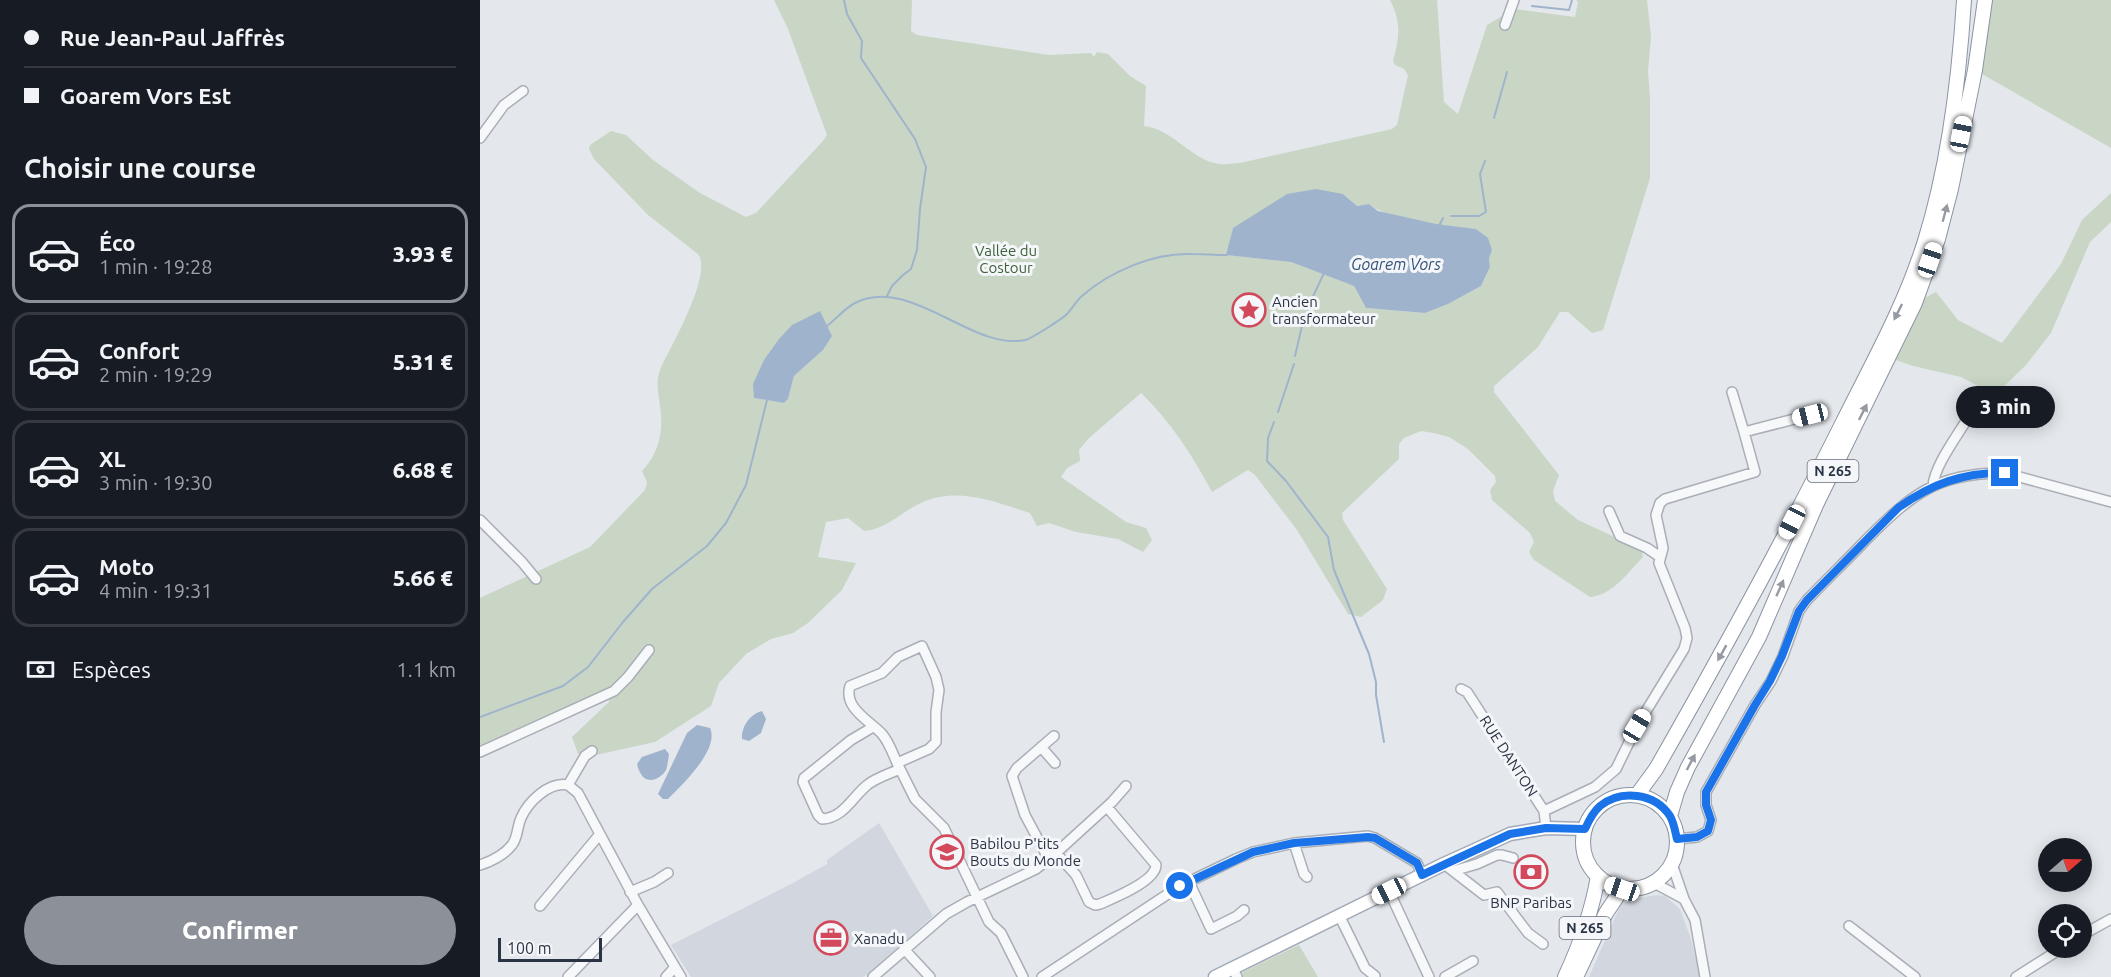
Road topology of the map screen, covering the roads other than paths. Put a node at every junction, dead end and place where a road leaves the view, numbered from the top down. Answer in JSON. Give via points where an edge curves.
{"nodes":[{"id":1,"x":1514,"y":0,"type":"edge"},
{"id":2,"x":1959,"y":0,"type":"edge"},
{"id":3,"x":1964,"y":0,"type":"edge"},
{"id":4,"x":1976,"y":0,"type":"edge"},
{"id":5,"x":1985,"y":0,"type":"edge"},
{"id":6,"x":1505,"y":25,"type":"dead end"},
{"id":7,"x":523,"y":91,"type":"dead end"},
{"id":8,"x":1965,"y":115,"type":"junction"},
{"id":9,"x":1948,"y":135,"type":"junction"},
{"id":10,"x":480,"y":138,"type":"edge"},
{"id":11,"x":1732,"y":393,"type":"dead end"},
{"id":12,"x":1810,"y":415,"type":"dead end"},
{"id":13,"x":1969,"y":416,"type":"dead end"},
{"id":14,"x":1744,"y":432,"type":"junction"},
{"id":15,"x":1933,"y":486,"type":"junction"},
{"id":16,"x":2111,"y":502,"type":"edge"},
{"id":17,"x":1610,"y":511,"type":"dead end"},
{"id":18,"x":480,"y":520,"type":"edge"},
{"id":19,"x":1660,"y":557,"type":"junction"},
{"id":20,"x":536,"y":579,"type":"dead end"},
{"id":21,"x":649,"y":650,"type":"dead end"},
{"id":22,"x":1461,"y":689,"type":"dead end"},
{"id":23,"x":873,"y":727,"type":"junction"},
{"id":24,"x":1054,"y":736,"type":"dead end"},
{"id":25,"x":1041,"y":747,"type":"junction"},
{"id":26,"x":592,"y":751,"type":"dead end"},
{"id":27,"x":480,"y":752,"type":"edge"},
{"id":28,"x":1055,"y":764,"type":"dead end"},
{"id":29,"x":898,"y":766,"type":"junction"},
{"id":30,"x":568,"y":784,"type":"junction"},
{"id":31,"x":1126,"y":786,"type":"dead end"},
{"id":32,"x":1636,"y":795,"type":"junction"},
{"id":33,"x":1107,"y":807,"type":"junction"},
{"id":34,"x":1544,"y":811,"type":"junction"},
{"id":35,"x":1670,"y":816,"type":"junction"},
{"id":36,"x":1546,"y":828,"type":"junction"},
{"id":37,"x":1585,"y":829,"type":"junction"},
{"id":38,"x":600,"y":834,"type":"junction"},
{"id":39,"x":1677,"y":839,"type":"junction"},
{"id":40,"x":1294,"y":843,"type":"junction"},
{"id":41,"x":1052,"y":856,"type":"junction"},
{"id":42,"x":1513,"y":858,"type":"dead end"},
{"id":43,"x":1672,"y":864,"type":"junction"},
{"id":44,"x":480,"y":865,"type":"edge"},
{"id":45,"x":1448,"y":867,"type":"junction"},
{"id":46,"x":668,"y":873,"type":"dead end"},
{"id":47,"x":1422,"y":875,"type":"junction"},
{"id":48,"x":1598,"y":876,"type":"junction"},
{"id":49,"x":1307,"y":877,"type":"dead end"},
{"id":50,"x":1189,"y":882,"type":"junction"},
{"id":51,"x":1654,"y":883,"type":"junction"},
{"id":52,"x":1622,"y":889,"type":"junction"},
{"id":53,"x":1389,"y":891,"type":"junction"},
{"id":54,"x":630,"y":892,"type":"junction"},
{"id":55,"x":977,"y":897,"type":"junction"},
{"id":56,"x":1684,"y":899,"type":"junction"},
{"id":57,"x":638,"y":905,"type":"junction"},
{"id":58,"x":540,"y":906,"type":"dead end"},
{"id":59,"x":1244,"y":910,"type":"dead end"},
{"id":60,"x":1340,"y":915,"type":"junction"},
{"id":61,"x":2111,"y":919,"type":"edge"},
{"id":62,"x":1849,"y":926,"type":"dead end"},
{"id":63,"x":2092,"y":929,"type":"edge"},
{"id":64,"x":1543,"y":944,"type":"dead end"},
{"id":65,"x":904,"y":949,"type":"junction"},
{"id":66,"x":2046,"y":958,"type":"edge"},
{"id":67,"x":1473,"y":961,"type":"dead end"},
{"id":68,"x":675,"y":967,"type":"junction"},
{"id":69,"x":1235,"y":973,"type":"edge"},
{"id":70,"x":1375,"y":976,"type":"edge"},
{"id":71,"x":568,"y":977,"type":"edge"},
{"id":72,"x":666,"y":977,"type":"edge"},
{"id":73,"x":681,"y":977,"type":"edge"},
{"id":74,"x":873,"y":977,"type":"edge"},
{"id":75,"x":930,"y":977,"type":"edge"},
{"id":76,"x":1023,"y":977,"type":"edge"},
{"id":77,"x":1042,"y":977,"type":"edge"},
{"id":78,"x":1215,"y":977,"type":"edge"},
{"id":79,"x":1429,"y":977,"type":"edge"},
{"id":80,"x":1445,"y":977,"type":"edge"},
{"id":81,"x":1565,"y":977,"type":"edge"},
{"id":82,"x":1576,"y":977,"type":"edge"},
{"id":83,"x":1705,"y":977,"type":"edge"},
{"id":84,"x":1915,"y":977,"type":"edge"},
{"id":85,"x":2016,"y":977,"type":"edge"}],
"edges":[{"from":1,"to":6,"type":"street"},
{"from":2,"to":9,"type":"highway"},
{"from":3,"to":9,"type":"highway","number":"N 265","via":[[1960,61]]},
{"from":4,"to":8,"type":"highway","number":"N 265"},
{"from":5,"to":8,"type":"highway"},
{"from":7,"to":10,"type":"street","via":[[504,105]]},
{"from":35,"to":8,"type":"highway","number":"N 265","one_way":true,"via":[[1688,767],[1759,637],[1816,505],[1916,303],[1938,239]]},
{"from":9,"to":32,"type":"highway","number":"N 265","one_way":true,"via":[[1936,201],[1906,297],[1762,581],[1656,769]]},
{"from":11,"to":14,"type":"street"},
{"from":12,"to":14,"type":"street"},
{"from":13,"to":15,"type":"street","via":[[1938,465]]},
{"from":14,"to":19,"type":"street","via":[[1755,472],[1660,503],[1656,515],[1663,548]]},
{"from":15,"to":16,"type":"street","via":[[1970,474],[2005,473]]},
{"from":15,"to":39,"type":"street","via":[[1898,508],[1799,611],[1770,681],[1706,792],[1711,820],[1708,831],[1697,837]]},
{"from":17,"to":19,"type":"street","via":[[1620,536]]},
{"from":18,"to":20,"type":"street"},
{"from":19,"to":34,"type":"street","via":[[1662,572],[1685,628],[1684,649],[1637,726],[1617,769],[1594,787]]},
{"from":21,"to":27,"type":"street","via":[[620,686],[608,694]]},
{"from":22,"to":34,"type":"street","name":"RUE DANTON","via":[[1467,692]]},
{"from":23,"to":29,"type":"street","via":[[882,735]]},
{"from":23,"to":29,"type":"street","via":[[804,778],[818,815],[828,819],[847,807],[867,785]]},
{"from":23,"to":29,"type":"street","via":[[850,698],[850,686],[882,673],[898,657],[922,646],[939,690],[936,742]]},
{"from":24,"to":25,"type":"street"},
{"from":25,"to":28,"type":"street"},
{"from":25,"to":41,"type":"street","via":[[1012,776],[1025,815]]},
{"from":26,"to":30,"type":"street"},
{"from":29,"to":55,"type":"street","via":[[915,799],[944,828]]},
{"from":30,"to":38,"type":"street","via":[[578,793]]},
{"from":30,"to":44,"type":"street","via":[[551,785],[525,809],[512,845],[495,860]]},
{"from":31,"to":33,"type":"street"},
{"from":32,"to":35,"type":"highway","via":[[1659,805]]},
{"from":32,"to":37,"type":"highway","via":[[1623,795],[1605,803],[1590,817]]},
{"from":33,"to":41,"type":"street"},
{"from":33,"to":41,"type":"street","via":[[1156,865],[1154,872],[1139,885],[1095,905],[1089,902],[1076,875]]},
{"from":34,"to":36,"type":"street","name":"RUE DANTON"},
{"from":35,"to":39,"type":"highway"},
{"from":36,"to":37,"type":"main road"},
{"from":36,"to":45,"type":"main road","via":[[1510,834]]},
{"from":37,"to":48,"type":"highway","via":[[1585,854]]},
{"from":38,"to":54,"type":"street"},
{"from":38,"to":58,"type":"street"},
{"from":39,"to":43,"type":"highway"},
{"from":40,"to":47,"type":"street","via":[[1375,838],[1417,863]]},
{"from":40,"to":49,"type":"street"},
{"from":40,"to":50,"type":"street","via":[[1253,852]]},
{"from":41,"to":55,"type":"street","via":[[1035,869]]},
{"from":42,"to":45,"type":"street","via":[[1497,855],[1478,864]]},
{"from":43,"to":51,"type":"highway"},
{"from":43,"to":56,"type":"street"},
{"from":45,"to":47,"type":"main road"},
{"from":45,"to":64,"type":"street","via":[[1484,895],[1497,892],[1528,933]]},
{"from":46,"to":54,"type":"street"},
{"from":47,"to":53,"type":"main road"},
{"from":48,"to":52,"type":"highway"},
{"from":48,"to":81,"type":"highway","number":"N 265","via":[[1583,932]]},
{"from":50,"to":59,"type":"street","via":[[1211,929]]},
{"from":50,"to":77,"type":"street"},
{"from":51,"to":52,"type":"highway"},
{"from":51,"to":56,"type":"street"},
{"from":52,"to":82,"type":"highway","number":"N 265","via":[[1606,913]]},
{"from":53,"to":60,"type":"main road"},
{"from":53,"to":79,"type":"street"},
{"from":54,"to":57,"type":"street"},
{"from":55,"to":65,"type":"street","via":[[946,914]]},
{"from":55,"to":76,"type":"street"},
{"from":56,"to":83,"type":"street","via":[[1695,920]]},
{"from":57,"to":68,"type":"street"},
{"from":57,"to":71,"type":"street"},
{"from":60,"to":69,"type":"main road"},
{"from":60,"to":70,"type":"street","via":[[1365,968]]},
{"from":61,"to":63,"type":"street"},
{"from":62,"to":84,"type":"street"},
{"from":65,"to":74,"type":"street"},
{"from":65,"to":75,"type":"street"},
{"from":66,"to":85,"type":"street"},
{"from":67,"to":80,"type":"street"},
{"from":68,"to":72,"type":"street"},
{"from":68,"to":73,"type":"street"},
{"from":69,"to":78,"type":"main road"}]}
